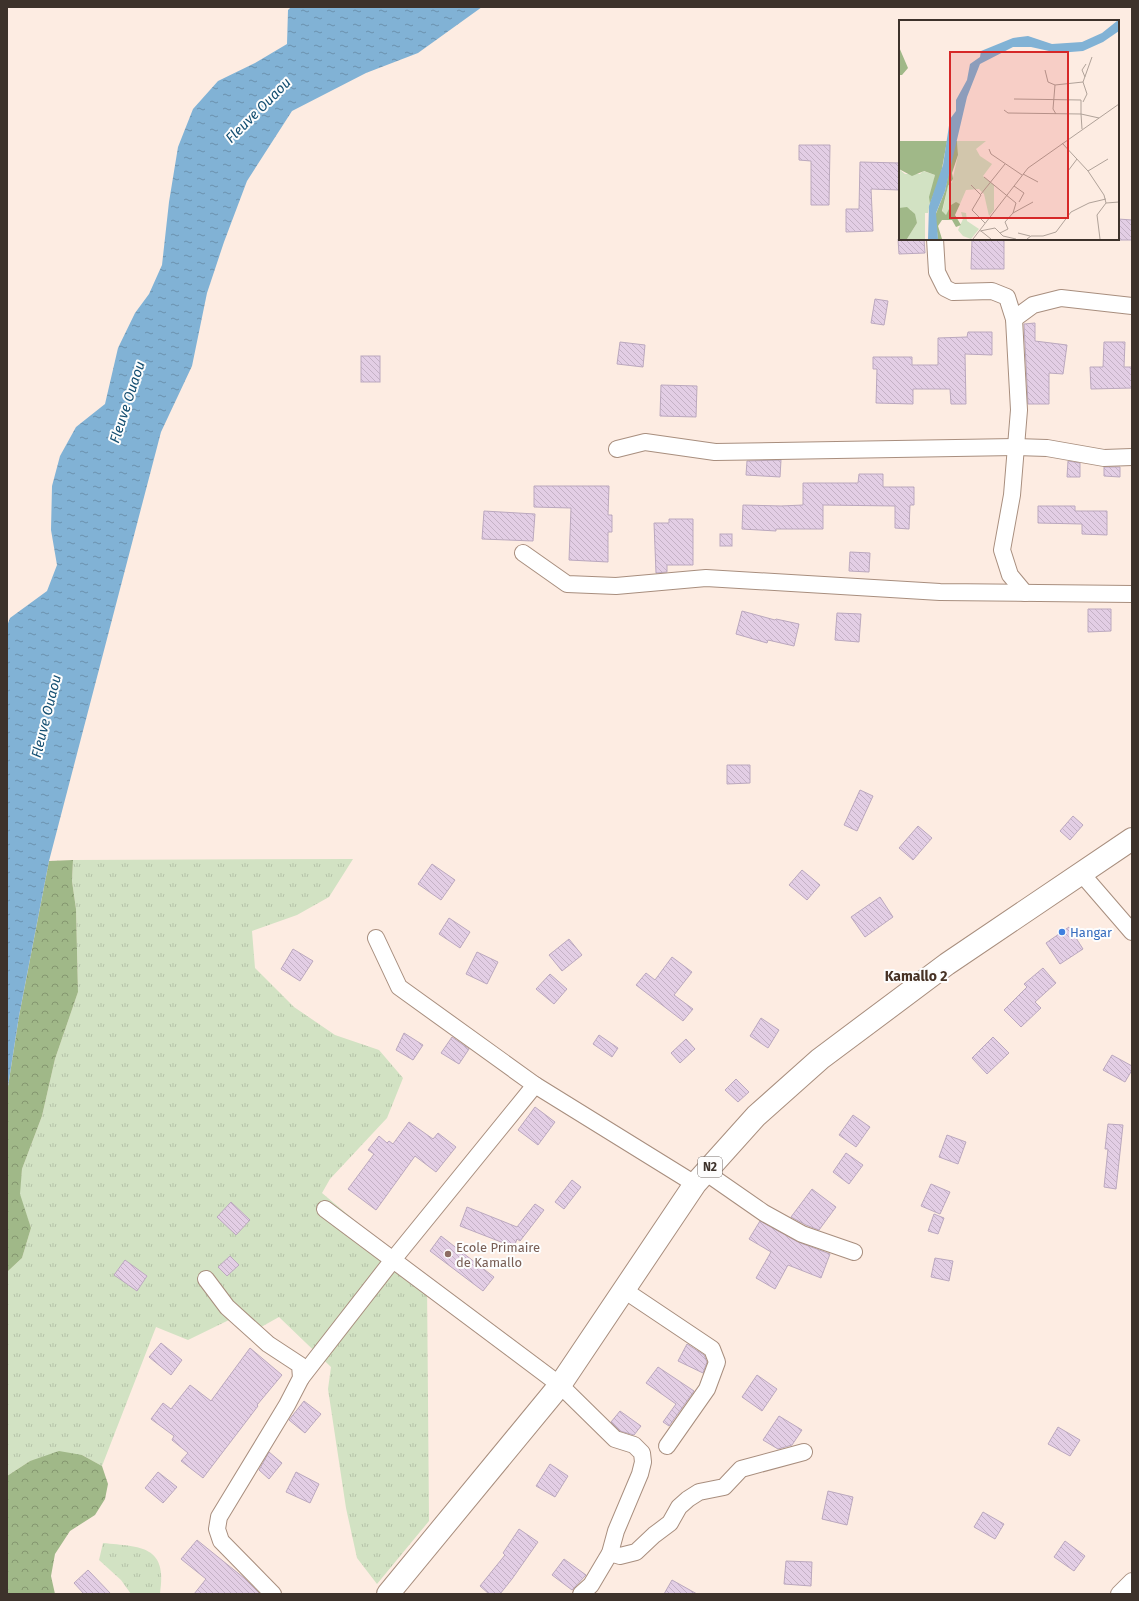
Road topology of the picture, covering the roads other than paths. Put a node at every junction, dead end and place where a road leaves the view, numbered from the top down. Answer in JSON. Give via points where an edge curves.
{"nodes":[{"id":1,"x":935,"y":240,"type":"edge"},
{"id":2,"x":1132,"y":306,"type":"edge"},
{"id":3,"x":1014,"y":319,"type":"junction"},
{"id":4,"x":1015,"y":447,"type":"junction"},
{"id":5,"x":617,"y":449,"type":"dead end"},
{"id":6,"x":1132,"y":457,"type":"edge"},
{"id":7,"x":523,"y":553,"type":"dead end"},
{"id":8,"x":1025,"y":593,"type":"junction"},
{"id":9,"x":1132,"y":594,"type":"edge"},
{"id":10,"x":1132,"y":839,"type":"edge"},
{"id":11,"x":1081,"y":873,"type":"junction"},
{"id":12,"x":1132,"y":932,"type":"edge"},
{"id":13,"x":376,"y":938,"type":"dead end"},
{"id":14,"x":534,"y":1084,"type":"junction"},
{"id":15,"x":700,"y":1178,"type":"junction"},
{"id":16,"x":325,"y":1209,"type":"dead end"},
{"id":17,"x":854,"y":1252,"type":"dead end"},
{"id":18,"x":392,"y":1261,"type":"junction"},
{"id":19,"x":206,"y":1279,"type":"dead end"},
{"id":20,"x":624,"y":1290,"type":"junction"},
{"id":21,"x":301,"y":1378,"type":"junction"},
{"id":22,"x":560,"y":1385,"type":"junction"},
{"id":23,"x":667,"y":1446,"type":"dead end"},
{"id":24,"x":804,"y":1452,"type":"dead end"},
{"id":25,"x":610,"y":1553,"type":"junction"},
{"id":26,"x":1132,"y":1581,"type":"edge"},
{"id":27,"x":273,"y":1594,"type":"edge"},
{"id":28,"x":388,"y":1594,"type":"edge"},
{"id":29,"x":581,"y":1594,"type":"edge"},
{"id":30,"x":1119,"y":1594,"type":"edge"}],
"edges":[{"from":1,"to":3,"type":"street","via":[[937,272],[945,288],[953,292],[992,291],[1007,298]]},
{"from":2,"to":3,"type":"street","via":[[1061,298],[1033,306]]},
{"from":3,"to":4,"type":"street","via":[[1019,410]]},
{"from":4,"to":5,"type":"street","via":[[715,452],[645,442]]},
{"from":4,"to":6,"type":"street","via":[[1047,448],[1104,458]]},
{"from":4,"to":8,"type":"street","via":[[1012,494],[1002,550],[1010,575]]},
{"from":7,"to":8,"type":"street","via":[[567,584],[616,586],[706,578],[940,592]]},
{"from":8,"to":9,"type":"street"},
{"from":10,"to":11,"type":"highway","number":"N2"},
{"from":11,"to":12,"type":"street"},
{"from":11,"to":15,"type":"highway","number":"N2","via":[[947,964],[820,1059],[756,1116]]},
{"from":13,"to":14,"type":"street","via":[[399,987]]},
{"from":14,"to":15,"type":"street"},
{"from":14,"to":18,"type":"street"},
{"from":15,"to":17,"type":"street","via":[[802,1234]]},
{"from":15,"to":20,"type":"highway","number":"N2"},
{"from":16,"to":18,"type":"street"},
{"from":18,"to":21,"type":"street"},
{"from":18,"to":22,"type":"street"},
{"from":19,"to":21,"type":"street","via":[[227,1307],[268,1344],[300,1365]]},
{"from":20,"to":22,"type":"highway","number":"N2"},
{"from":20,"to":23,"type":"street","via":[[712,1349],[717,1362],[707,1389]]},
{"from":21,"to":27,"type":"street","via":[[219,1517],[217,1529],[221,1541]]},
{"from":22,"to":25,"type":"street","via":[[615,1439],[634,1445],[642,1453],[640,1474],[616,1531]]},
{"from":22,"to":28,"type":"highway","number":"N2"},
{"from":24,"to":25,"type":"street","via":[[741,1469],[724,1487],[699,1492],[688,1499],[679,1507],[670,1523],[636,1552],[620,1556]]},
{"from":25,"to":29,"type":"street","via":[[591,1585]]},
{"from":26,"to":30,"type":"street"}]}
